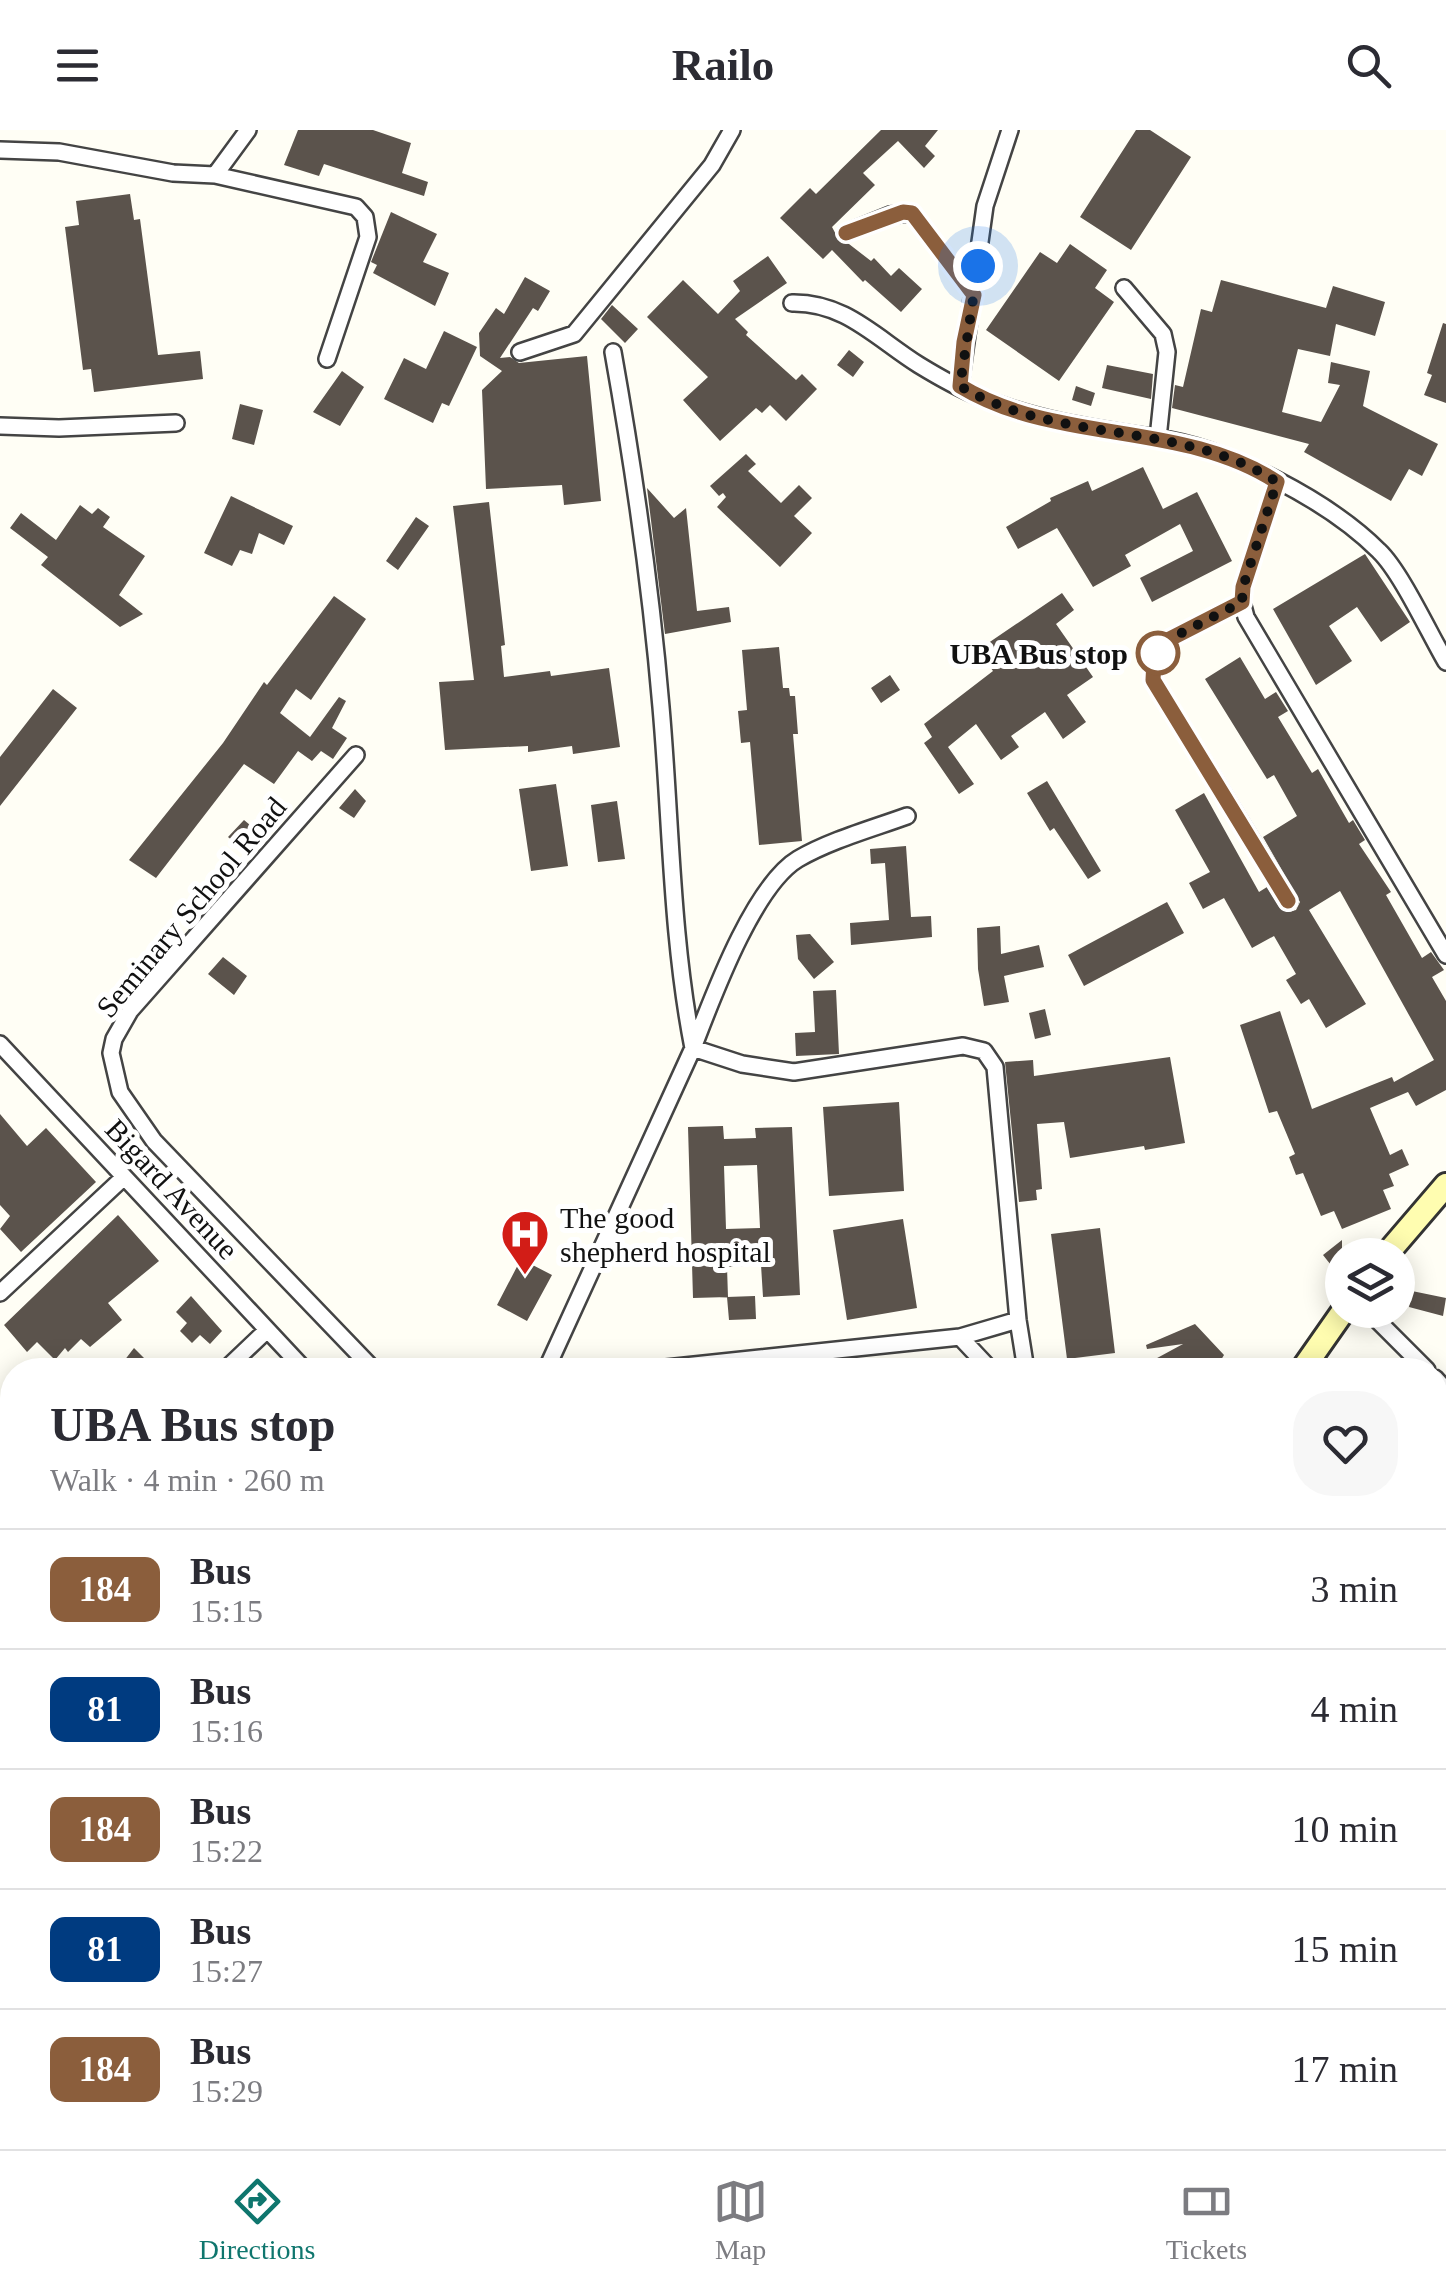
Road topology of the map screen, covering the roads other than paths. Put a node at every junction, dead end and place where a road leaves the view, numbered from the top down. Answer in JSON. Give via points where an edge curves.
{"nodes":[{"id":1,"x":248,"y":130,"type":"edge"},
{"id":2,"x":732,"y":130,"type":"edge"},
{"id":3,"x":1010,"y":130,"type":"edge"},
{"id":4,"x":0,"y":150,"type":"edge"},
{"id":5,"x":216,"y":175,"type":"junction"},
{"id":6,"x":846,"y":233,"type":"dead end"},
{"id":7,"x":1124,"y":288,"type":"dead end"},
{"id":8,"x":974,"y":295,"type":"junction"},
{"id":9,"x":792,"y":303,"type":"dead end"},
{"id":10,"x":520,"y":352,"type":"dead end"},
{"id":11,"x":613,"y":352,"type":"dead end"},
{"id":12,"x":327,"y":359,"type":"dead end"},
{"id":13,"x":960,"y":386,"type":"junction"},
{"id":14,"x":176,"y":423,"type":"dead end"},
{"id":15,"x":0,"y":426,"type":"edge"},
{"id":16,"x":1158,"y":438,"type":"junction"},
{"id":17,"x":1277,"y":482,"type":"junction"},
{"id":18,"x":1242,"y":602,"type":"junction"},
{"id":19,"x":1446,"y":662,"type":"edge"},
{"id":20,"x":356,"y":755,"type":"dead end"},
{"id":21,"x":906,"y":816,"type":"dead end"},
{"id":22,"x":1288,"y":901,"type":"dead end"},
{"id":23,"x":1446,"y":955,"type":"edge"},
{"id":24,"x":0,"y":1044,"type":"edge"},
{"id":25,"x":693,"y":1048,"type":"junction"},
{"id":26,"x":124,"y":1177,"type":"junction"},
{"id":27,"x":1446,"y":1186,"type":"edge"},
{"id":28,"x":1401,"y":1238,"type":"edge"},
{"id":29,"x":0,"y":1293,"type":"edge"},
{"id":30,"x":1018,"y":1320,"type":"junction"},
{"id":31,"x":1331,"y":1328,"type":"edge"},
{"id":32,"x":1385,"y":1328,"type":"edge"},
{"id":33,"x":267,"y":1330,"type":"junction"},
{"id":34,"x":960,"y":1337,"type":"junction"},
{"id":35,"x":238,"y":1358,"type":"edge"},
{"id":36,"x":294,"y":1358,"type":"edge"},
{"id":37,"x":363,"y":1358,"type":"edge"},
{"id":38,"x":551,"y":1358,"type":"edge"},
{"id":39,"x":761,"y":1358,"type":"edge"},
{"id":40,"x":980,"y":1358,"type":"edge"},
{"id":41,"x":1024,"y":1358,"type":"edge"},
{"id":42,"x":1310,"y":1358,"type":"edge"},
{"id":43,"x":1415,"y":1358,"type":"edge"}],
"edges":[{"from":1,"to":5,"type":"street"},
{"from":2,"to":10,"type":"street","via":[[712,165],[574,334]]},
{"from":3,"to":8,"type":"street","via":[[985,206]]},
{"from":4,"to":5,"type":"street"},
{"from":5,"to":12,"type":"street","via":[[346,204],[365,218],[368,237]]},
{"from":6,"to":8,"type":"street","via":[[912,213]]},
{"from":7,"to":16,"type":"street","via":[[1163,334],[1168,352]]},
{"from":8,"to":13,"type":"street"},
{"from":9,"to":13,"type":"street","via":[[813,302],[850,315]]},
{"from":11,"to":25,"type":"street","via":[[637,486],[682,992]]},
{"from":13,"to":16,"type":"street","via":[[1062,424]]},
{"from":14,"to":15,"type":"street"},
{"from":16,"to":17,"type":"street","via":[[1210,450]]},
{"from":17,"to":18,"type":"street"},
{"from":17,"to":19,"type":"street","via":[[1319,504],[1378,550]]},
{"from":18,"to":22,"type":"street","via":[[1162,643],[1153,680]]},
{"from":18,"to":23,"type":"street"},
{"from":20,"to":37,"type":"street","name":"Seminary School Road","via":[[130,1012],[111,1054],[120,1092],[154,1140]]},
{"from":21,"to":25,"type":"street","via":[[795,860],[779,874],[762,895]]},
{"from":24,"to":26,"type":"street","name":"Bigard Avenue"},
{"from":25,"to":30,"type":"street","via":[[794,1072],[962,1046],[984,1052],[994,1066]]},
{"from":25,"to":38,"type":"street"},
{"from":26,"to":29,"type":"street"},
{"from":26,"to":33,"type":"street","name":"Bigard Avenue"},
{"from":27,"to":28,"type":"main road"},
{"from":30,"to":34,"type":"street"},
{"from":30,"to":41,"type":"street"},
{"from":31,"to":42,"type":"main road"},
{"from":32,"to":43,"type":"street"},
{"from":33,"to":35,"type":"street"},
{"from":33,"to":36,"type":"street","name":"Bigard Avenue"},
{"from":34,"to":39,"type":"street"},
{"from":34,"to":40,"type":"street"}]}
